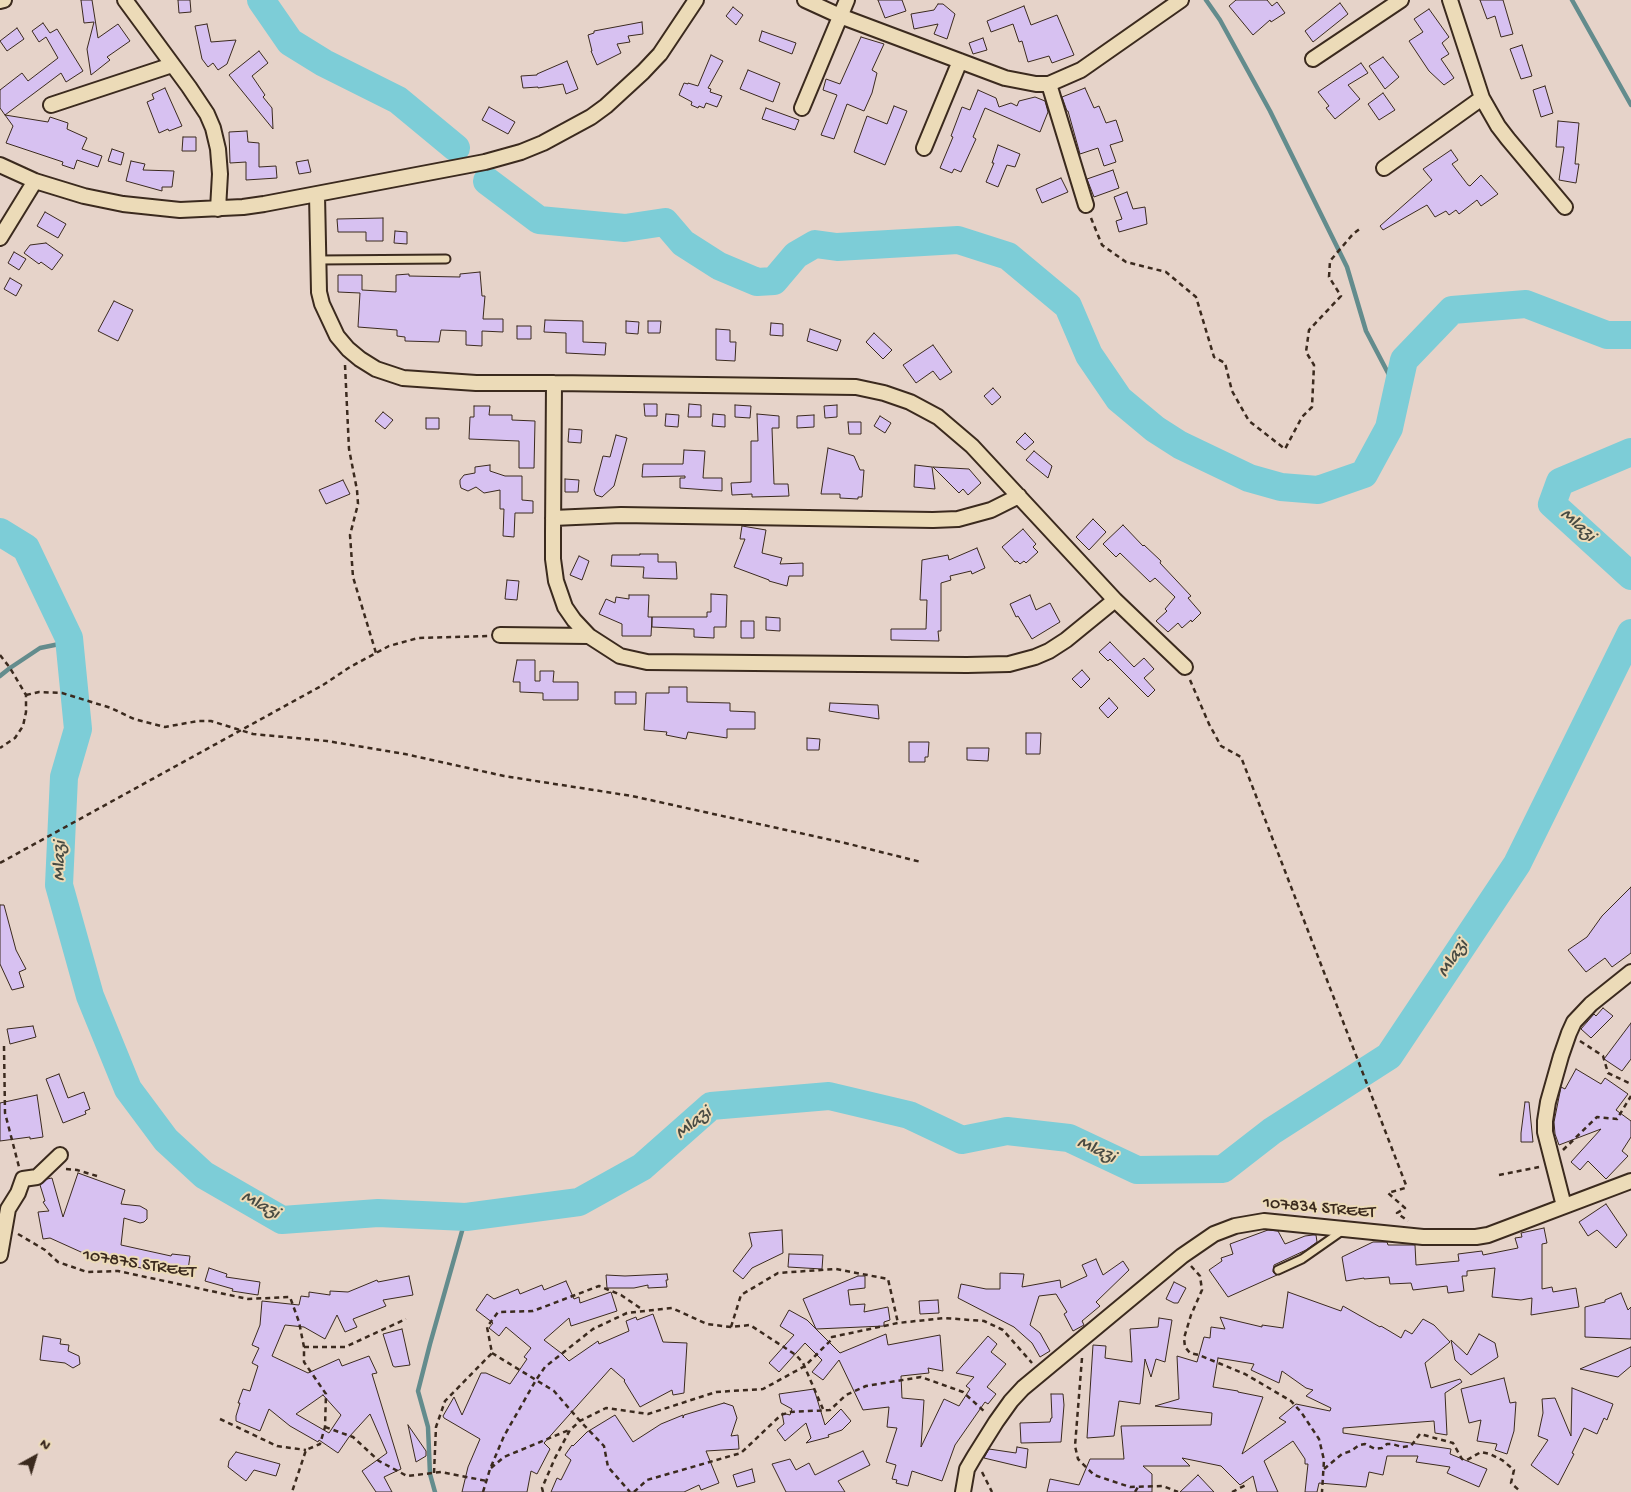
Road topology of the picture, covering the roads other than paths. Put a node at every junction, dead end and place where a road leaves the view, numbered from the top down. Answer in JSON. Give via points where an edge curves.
{"nodes":[{"id":1,"x":4,"y":0,"type":"edge"},
{"id":2,"x":125,"y":0,"type":"edge"},
{"id":3,"x":696,"y":0,"type":"edge"},
{"id":4,"x":805,"y":0,"type":"edge"},
{"id":5,"x":847,"y":0,"type":"edge"},
{"id":6,"x":1181,"y":0,"type":"edge"},
{"id":7,"x":1401,"y":0,"type":"edge"},
{"id":8,"x":1450,"y":0,"type":"edge"},
{"id":9,"x":0,"y":1,"type":"edge"},
{"id":10,"x":840,"y":16,"type":"junction"},
{"id":11,"x":1313,"y":59,"type":"dead end"},
{"id":12,"x":960,"y":62,"type":"junction"},
{"id":13,"x":172,"y":65,"type":"junction"},
{"id":14,"x":1049,"y":84,"type":"junction"},
{"id":15,"x":1482,"y":98,"type":"junction"},
{"id":16,"x":51,"y":105,"type":"dead end"},
{"id":17,"x":802,"y":108,"type":"dead end"},
{"id":18,"x":924,"y":148,"type":"dead end"},
{"id":19,"x":0,"y":165,"type":"edge"},
{"id":20,"x":1384,"y":168,"type":"dead end"},
{"id":21,"x":34,"y":181,"type":"junction"},
{"id":22,"x":317,"y":195,"type":"junction"},
{"id":23,"x":1086,"y":205,"type":"road end"},
{"id":24,"x":1565,"y":207,"type":"dead end"},
{"id":25,"x":218,"y":209,"type":"junction"},
{"id":26,"x":0,"y":238,"type":"edge"},
{"id":27,"x":446,"y":258,"type":"dead end"},
{"id":28,"x":319,"y":260,"type":"junction"},
{"id":29,"x":554,"y":383,"type":"junction"},
{"id":30,"x":1019,"y":496,"type":"junction"},
{"id":31,"x":553,"y":518,"type":"junction"},
{"id":32,"x":1115,"y":600,"type":"junction"},
{"id":33,"x":500,"y":636,"type":"road end"},
{"id":34,"x":588,"y":636,"type":"junction"},
{"id":35,"x":1185,"y":667,"type":"road end"},
{"id":36,"x":1631,"y":972,"type":"edge"},
{"id":37,"x":60,"y":1155,"type":"dead end"},
{"id":38,"x":1631,"y":1181,"type":"edge"},
{"id":39,"x":1564,"y":1206,"type":"junction"},
{"id":40,"x":1344,"y":1229,"type":"junction"},
{"id":41,"x":0,"y":1255,"type":"edge"},
{"id":42,"x":1278,"y":1270,"type":"dead end"},
{"id":43,"x":963,"y":1492,"type":"edge"}],
"edges":[{"from":1,"to":9,"type":"street"},
{"from":2,"to":13,"type":"street"},
{"from":3,"to":22,"type":"street","via":[[660,54],[643,72],[591,117],[544,144],[486,162]]},
{"from":4,"to":10,"type":"street"},
{"from":5,"to":10,"type":"street"},
{"from":6,"to":14,"type":"street","via":[[1081,70]]},
{"from":7,"to":11,"type":"street"},
{"from":8,"to":15,"type":"street"},
{"from":10,"to":12,"type":"street"},
{"from":10,"to":17,"type":"street"},
{"from":12,"to":14,"type":"street","via":[[1022,83]]},
{"from":12,"to":18,"type":"street"},
{"from":13,"to":16,"type":"street"},
{"from":13,"to":25,"type":"street","via":[[213,128],[220,167]]},
{"from":14,"to":23,"type":"street"},
{"from":15,"to":20,"type":"street"},
{"from":15,"to":24,"type":"street","via":[[1508,140]]},
{"from":19,"to":21,"type":"street"},
{"from":21,"to":25,"type":"street","via":[[123,204],[180,210]]},
{"from":21,"to":26,"type":"street"},
{"from":22,"to":25,"type":"street"},
{"from":22,"to":28,"type":"street"},
{"from":27,"to":28,"type":"lane"},
{"from":28,"to":29,"type":"street","via":[[319,292],[337,336],[348,350],[376,369],[403,378],[476,383]]},
{"from":29,"to":30,"type":"street","via":[[835,386],[884,392],[938,417],[972,446]]},
{"from":29,"to":31,"type":"street"},
{"from":30,"to":31,"type":"street","via":[[976,515],[950,519],[621,515]]},
{"from":30,"to":32,"type":"street"},
{"from":31,"to":34,"type":"street","via":[[556,581],[565,607]]},
{"from":32,"to":34,"type":"street","via":[[1048,651],[1009,664],[647,662],[620,656]]},
{"from":32,"to":35,"type":"street"},
{"from":33,"to":34,"type":"street"},
{"from":36,"to":39,"type":"street","via":[[1574,1022],[1548,1102],[1545,1132]]},
{"from":37,"to":41,"type":"street","via":[[37,1177],[23,1179],[8,1210]]},
{"from":38,"to":39,"type":"street","name":"107834 STREET"},
{"from":39,"to":40,"type":"street","name":"107834 STREET","via":[[1476,1237],[1423,1237]]},
{"from":40,"to":42,"type":"lane","via":[[1302,1259]]},
{"from":40,"to":43,"type":"street","name":"107834 STREET","via":[[1251,1222],[1214,1234],[1182,1256],[1023,1388],[974,1457]]}]}
